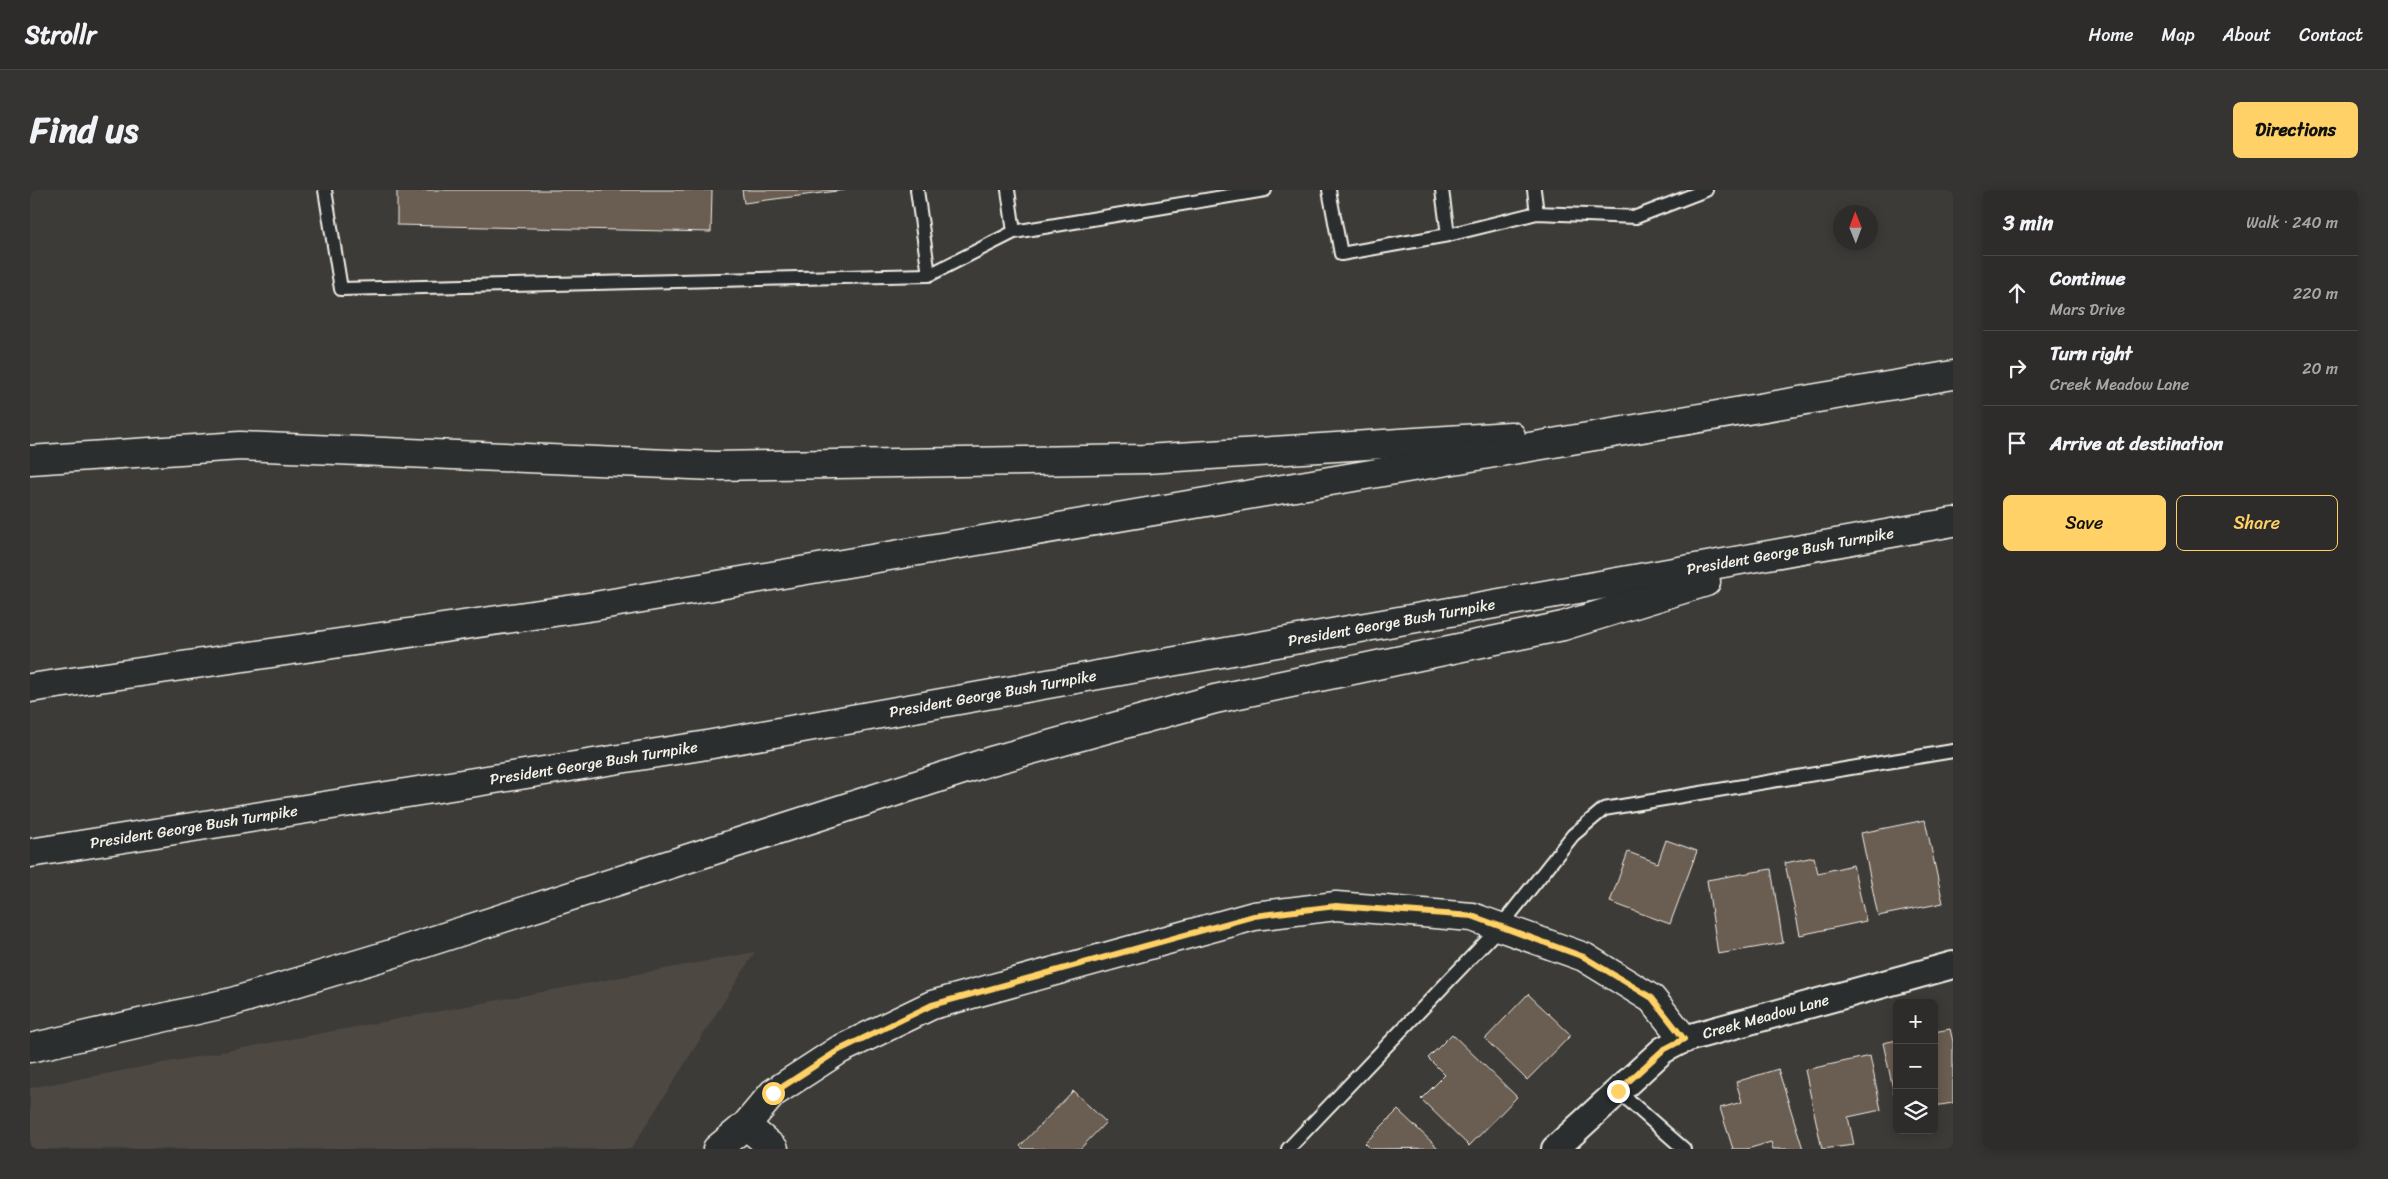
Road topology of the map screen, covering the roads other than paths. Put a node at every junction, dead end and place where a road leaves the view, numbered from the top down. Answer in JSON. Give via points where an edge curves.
{"nodes":[{"id":1,"x":325,"y":190,"type":"edge"},
{"id":2,"x":917,"y":190,"type":"edge"},
{"id":3,"x":1008,"y":190,"type":"edge"},
{"id":4,"x":1265,"y":190,"type":"edge"},
{"id":5,"x":1329,"y":190,"type":"edge"},
{"id":6,"x":1442,"y":190,"type":"edge"},
{"id":7,"x":1534,"y":190,"type":"edge"},
{"id":8,"x":1706,"y":190,"type":"edge"},
{"id":9,"x":1537,"y":214,"type":"junction"},
{"id":10,"x":1014,"y":232,"type":"junction"},
{"id":11,"x":1448,"y":236,"type":"junction"},
{"id":12,"x":929,"y":275,"type":"junction"},
{"id":13,"x":1953,"y":375,"type":"edge"},
{"id":14,"x":1635,"y":430,"type":"junction"},
{"id":15,"x":30,"y":460,"type":"edge"},
{"id":16,"x":1953,"y":522,"type":"edge"},
{"id":17,"x":1819,"y":546,"type":"junction"},
{"id":18,"x":30,"y":688,"type":"edge"},
{"id":19,"x":1953,"y":751,"type":"edge"},
{"id":20,"x":30,"y":853,"type":"edge"},
{"id":21,"x":1500,"y":927,"type":"junction"},
{"id":22,"x":1953,"y":965,"type":"edge"},
{"id":23,"x":1684,"y":1039,"type":"junction"},
{"id":24,"x":30,"y":1048,"type":"edge"},
{"id":25,"x":1618,"y":1091,"type":"junction"},
{"id":26,"x":746,"y":1125,"type":"junction"},
{"id":27,"x":717,"y":1149,"type":"edge"},
{"id":28,"x":774,"y":1149,"type":"edge"},
{"id":29,"x":1288,"y":1149,"type":"edge"},
{"id":30,"x":1555,"y":1149,"type":"edge"},
{"id":31,"x":1684,"y":1149,"type":"edge"}],
"edges":[{"from":1,"to":12,"type":"lane","via":[[341,289]]},
{"from":2,"to":12,"type":"lane"},
{"from":3,"to":10,"type":"lane"},
{"from":4,"to":10,"type":"lane"},
{"from":5,"to":11,"type":"lane","via":[[1341,254]]},
{"from":6,"to":11,"type":"lane"},
{"from":7,"to":9,"type":"lane"},
{"from":8,"to":9,"type":"lane","via":[[1636,217]]},
{"from":9,"to":11,"type":"lane"},
{"from":10,"to":12,"type":"lane"},
{"from":13,"to":14,"type":"main road"},
{"from":14,"to":15,"type":"main road","via":[[1401,441],[1136,459],[715,466],[240,446]]},
{"from":14,"to":18,"type":"main road","via":[[595,606]]},
{"from":16,"to":17,"type":"main road","name":"President George Bush Turnpike"},
{"from":17,"to":20,"type":"main road","name":"President George Bush Turnpike","via":[[711,744]]},
{"from":17,"to":24,"type":"main road","via":[[1563,626],[1215,699],[1000,758],[232,1002]]},
{"from":19,"to":21,"type":"lane","via":[[1604,809],[1573,836]]},
{"from":21,"to":23,"type":"main road","via":[[1584,957],[1652,998]]},
{"from":21,"to":26,"type":"main road","via":[[1472,916],[1336,906],[1245,919],[932,1005],[839,1050],[773,1093]]},
{"from":21,"to":29,"type":"lane"},
{"from":22,"to":23,"type":"street","name":"Creek Meadow Lane"},
{"from":23,"to":25,"type":"street","name":"Creek Meadow Lane","via":[[1663,1050]]},
{"from":25,"to":30,"type":"street","name":"Creek Meadow Lane"},
{"from":25,"to":31,"type":"lane"},
{"from":26,"to":27,"type":"main road"},
{"from":26,"to":28,"type":"main road"}]}
